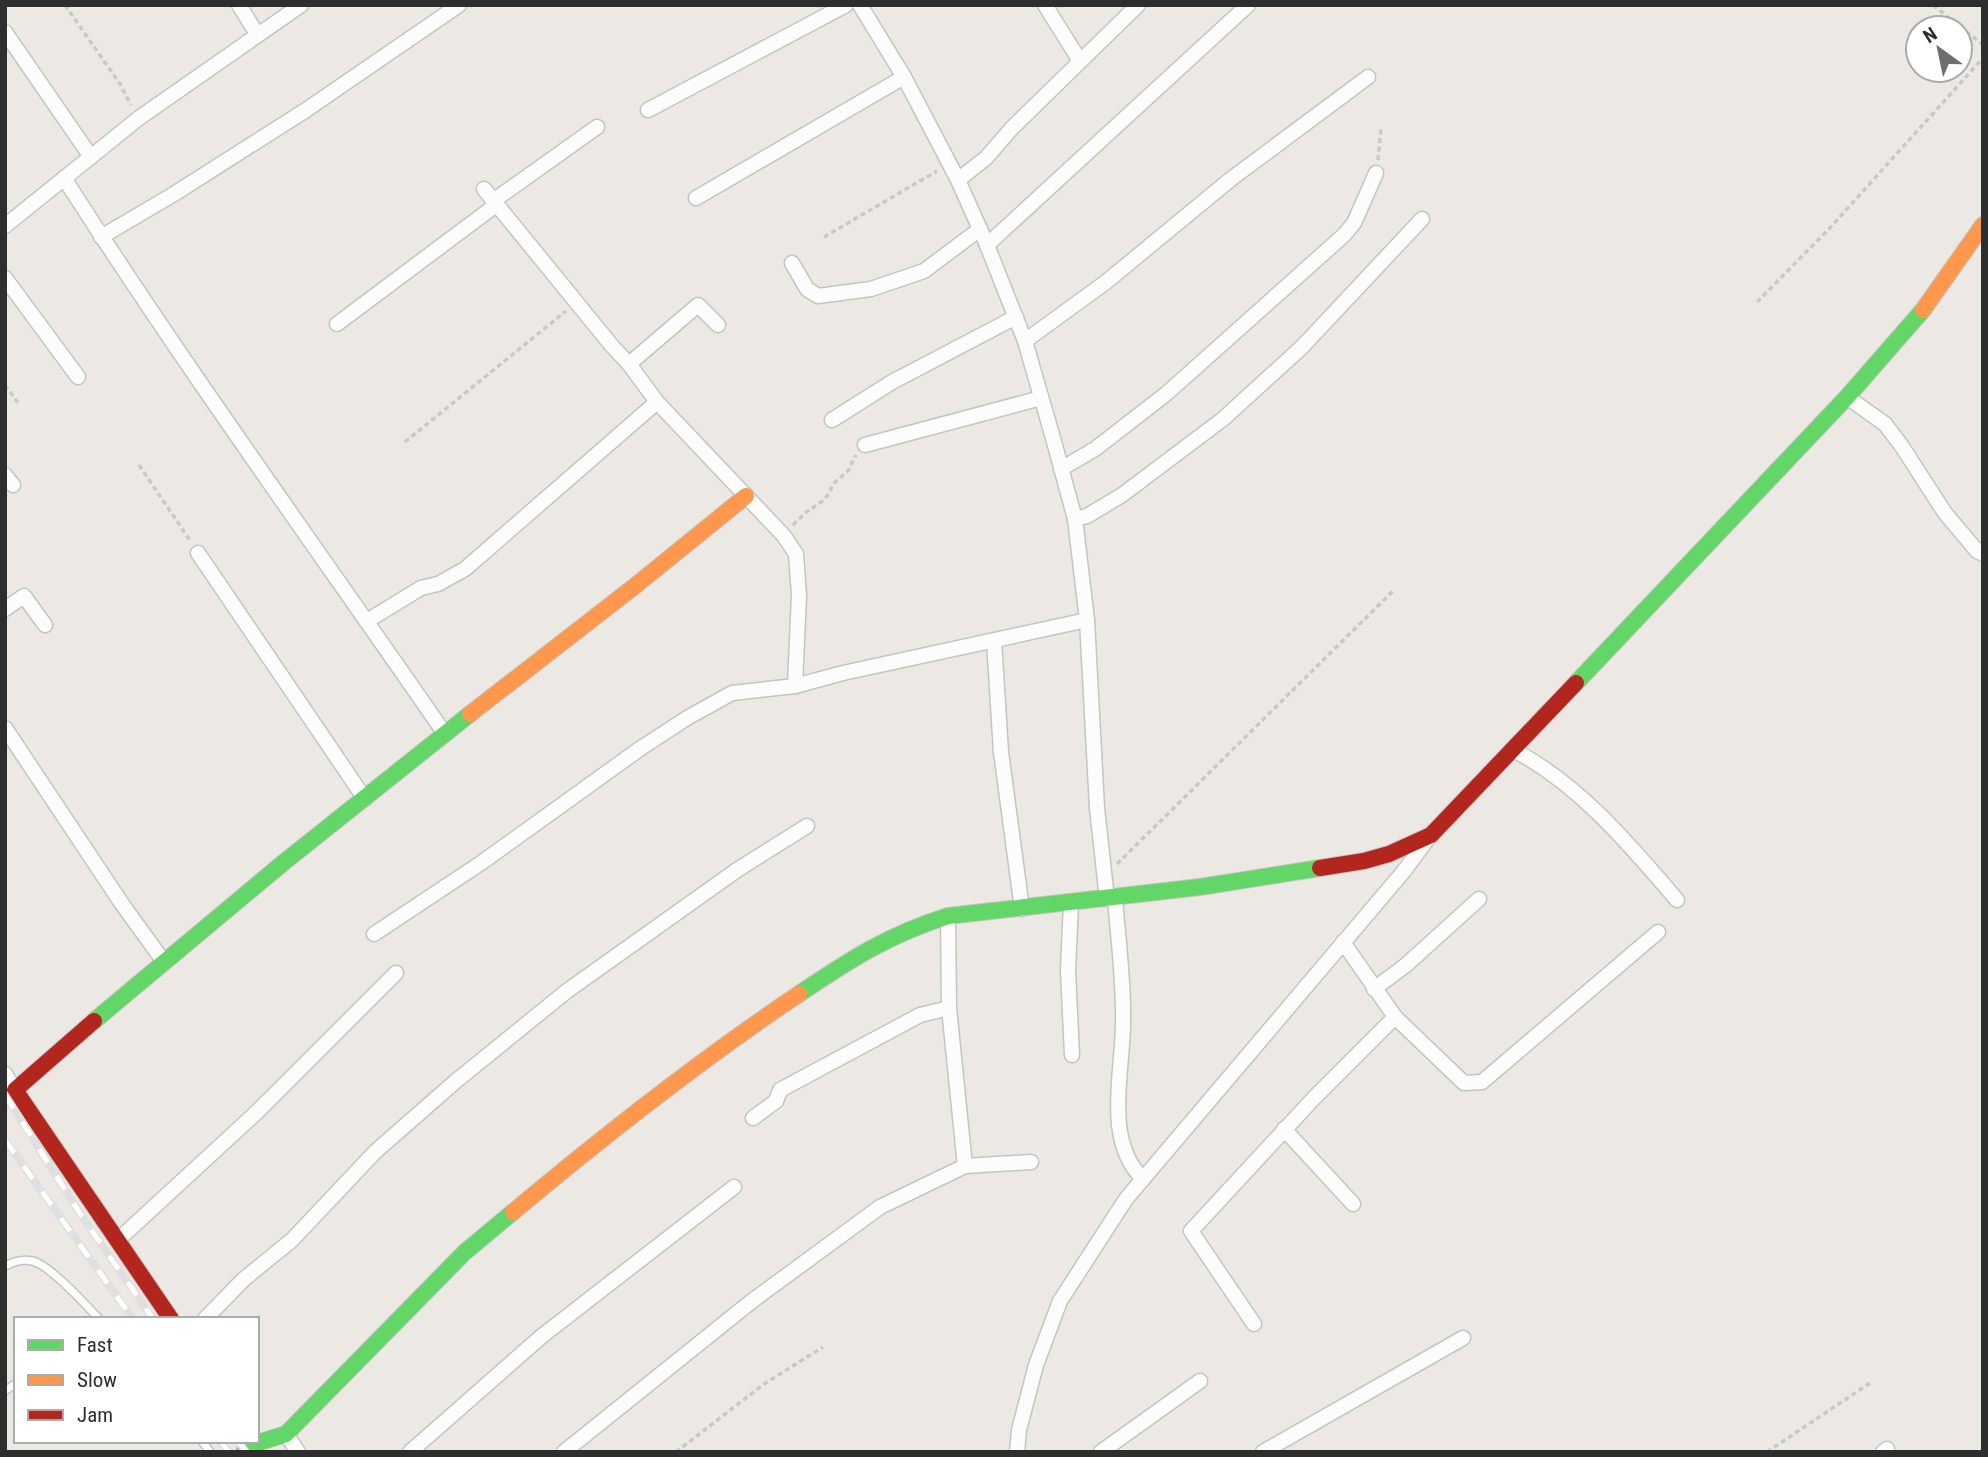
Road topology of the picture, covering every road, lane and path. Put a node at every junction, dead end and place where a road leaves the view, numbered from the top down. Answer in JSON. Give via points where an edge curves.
{"nodes":[{"id":1,"x":65,"y":5,"type":"edge"},
{"id":2,"x":239,"y":5,"type":"edge"},
{"id":3,"x":300,"y":5,"type":"edge"},
{"id":4,"x":459,"y":5,"type":"edge"},
{"id":5,"x":846,"y":5,"type":"edge"},
{"id":6,"x":860,"y":5,"type":"edge"},
{"id":7,"x":1045,"y":5,"type":"edge"},
{"id":8,"x":1138,"y":5,"type":"edge"},
{"id":9,"x":1248,"y":5,"type":"edge"},
{"id":10,"x":1933,"y":5,"type":"edge"},
{"id":11,"x":5,"y":32,"type":"edge"},
{"id":12,"x":257,"y":34,"type":"junction"},
{"id":13,"x":1983,"y":45,"type":"edge"},
{"id":14,"x":1983,"y":58,"type":"edge"},
{"id":15,"x":1080,"y":61,"type":"junction"},
{"id":16,"x":904,"y":77,"type":"junction"},
{"id":17,"x":1368,"y":77,"type":"dead end"},
{"id":18,"x":648,"y":110,"type":"dead end"},
{"id":19,"x":134,"y":122,"type":"junction"},
{"id":20,"x":597,"y":127,"type":"dead end"},
{"id":21,"x":1381,"y":127,"type":"dead end"},
{"id":22,"x":91,"y":157,"type":"junction"},
{"id":23,"x":950,"y":164,"type":"junction"},
{"id":24,"x":1376,"y":173,"type":"joint"},
{"id":25,"x":64,"y":178,"type":"junction"},
{"id":26,"x":958,"y":180,"type":"junction"},
{"id":27,"x":484,"y":189,"type":"dead end"},
{"id":28,"x":696,"y":198,"type":"dead end"},
{"id":29,"x":495,"y":203,"type":"junction"},
{"id":30,"x":1422,"y":219,"type":"dead end"},
{"id":31,"x":1983,"y":225,"type":"edge"},
{"id":32,"x":5,"y":226,"type":"edge"},
{"id":33,"x":980,"y":229,"type":"junction"},
{"id":34,"x":102,"y":237,"type":"junction"},
{"id":35,"x":824,"y":237,"type":"dead end"},
{"id":36,"x":987,"y":245,"type":"junction"},
{"id":37,"x":792,"y":263,"type":"dead end"},
{"id":38,"x":5,"y":278,"type":"edge"},
{"id":39,"x":1757,"y":302,"type":"dead end"},
{"id":40,"x":576,"y":303,"type":"junction"},
{"id":41,"x":1016,"y":317,"type":"junction"},
{"id":42,"x":337,"y":324,"type":"dead end"},
{"id":43,"x":718,"y":325,"type":"dead end"},
{"id":44,"x":1025,"y":341,"type":"junction"},
{"id":45,"x":629,"y":364,"type":"junction"},
{"id":46,"x":78,"y":377,"type":"dead end"},
{"id":47,"x":5,"y":385,"type":"edge"},
{"id":48,"x":1847,"y":397,"type":"junction"},
{"id":49,"x":1041,"y":398,"type":"junction"},
{"id":50,"x":657,"y":402,"type":"junction"},
{"id":51,"x":18,"y":403,"type":"dead end"},
{"id":52,"x":832,"y":420,"type":"dead end"},
{"id":53,"x":405,"y":442,"type":"dead end"},
{"id":54,"x":865,"y":445,"type":"joint"},
{"id":55,"x":139,"y":465,"type":"dead end"},
{"id":56,"x":1061,"y":469,"type":"junction"},
{"id":57,"x":746,"y":496,"type":"junction"},
{"id":58,"x":1075,"y":519,"type":"junction"},
{"id":59,"x":784,"y":536,"type":"junction"},
{"id":60,"x":198,"y":553,"type":"joint"},
{"id":61,"x":1983,"y":554,"type":"edge"},
{"id":62,"x":1394,"y":590,"type":"dead end"},
{"id":63,"x":5,"y":609,"type":"edge"},
{"id":64,"x":1087,"y":620,"type":"junction"},
{"id":65,"x":367,"y":621,"type":"junction"},
{"id":66,"x":45,"y":625,"type":"dead end"},
{"id":67,"x":994,"y":641,"type":"junction"},
{"id":68,"x":796,"y":686,"type":"junction"},
{"id":69,"x":5,"y":728,"type":"edge"},
{"id":70,"x":445,"y":734,"type":"junction"},
{"id":71,"x":1513,"y":749,"type":"junction"},
{"id":72,"x":365,"y":799,"type":"junction"},
{"id":73,"x":807,"y":826,"type":"dead end"},
{"id":74,"x":1431,"y":835,"type":"junction"},
{"id":75,"x":1113,"y":868,"type":"dead end"},
{"id":76,"x":1111,"y":898,"type":"junction"},
{"id":77,"x":1479,"y":899,"type":"dead end"},
{"id":78,"x":1677,"y":900,"type":"dead end"},
{"id":79,"x":1071,"y":903,"type":"junction"},
{"id":80,"x":1022,"y":909,"type":"junction"},
{"id":81,"x":948,"y":916,"type":"junction"},
{"id":82,"x":1658,"y":932,"type":"dead end"},
{"id":83,"x":374,"y":934,"type":"dead end"},
{"id":84,"x":1343,"y":942,"type":"junction"},
{"id":85,"x":164,"y":962,"type":"junction"},
{"id":86,"x":396,"y":973,"type":"dead end"},
{"id":87,"x":1374,"y":989,"type":"junction"},
{"id":88,"x":949,"y":1008,"type":"junction"},
{"id":89,"x":1395,"y":1017,"type":"junction"},
{"id":90,"x":1072,"y":1055,"type":"dead end"},
{"id":91,"x":5,"y":1074,"type":"edge"},
{"id":92,"x":15,"y":1090,"type":"junction"},
{"id":93,"x":753,"y":1118,"type":"dead end"},
{"id":94,"x":1284,"y":1129,"type":"junction"},
{"id":95,"x":1031,"y":1162,"type":"dead end"},
{"id":96,"x":965,"y":1166,"type":"junction"},
{"id":97,"x":1143,"y":1179,"type":"junction"},
{"id":98,"x":734,"y":1187,"type":"dead end"},
{"id":99,"x":1353,"y":1204,"type":"dead end"},
{"id":100,"x":118,"y":1240,"type":"junction"},
{"id":101,"x":5,"y":1266,"type":"edge"},
{"id":102,"x":97,"y":1317,"type":"edge"},
{"id":103,"x":170,"y":1317,"type":"edge"},
{"id":104,"x":207,"y":1317,"type":"edge"},
{"id":105,"x":1254,"y":1324,"type":"dead end"},
{"id":106,"x":1463,"y":1338,"type":"dead end"},
{"id":107,"x":823,"y":1347,"type":"dead end"},
{"id":108,"x":1200,"y":1381,"type":"dead end"},
{"id":109,"x":1873,"y":1381,"type":"dead end"},
{"id":110,"x":286,"y":1434,"type":"junction"},
{"id":111,"x":259,"y":1443,"type":"edge"},
{"id":112,"x":298,"y":1452,"type":"edge"},
{"id":113,"x":410,"y":1452,"type":"edge"},
{"id":114,"x":564,"y":1452,"type":"edge"},
{"id":115,"x":677,"y":1452,"type":"edge"},
{"id":116,"x":1017,"y":1452,"type":"edge"},
{"id":117,"x":1101,"y":1452,"type":"edge"},
{"id":118,"x":1263,"y":1452,"type":"edge"},
{"id":119,"x":1767,"y":1452,"type":"edge"}],
"edges":[{"from":1,"to":19,"type":"path","via":[[130,100]]},
{"from":2,"to":12,"type":"street"},
{"from":3,"to":12,"type":"street"},
{"from":4,"to":34,"type":"street","via":[[306,110]]},
{"from":5,"to":18,"type":"street"},
{"from":6,"to":16,"type":"street"},
{"from":7,"to":15,"type":"street"},
{"from":8,"to":15,"type":"street"},
{"from":9,"to":36,"type":"street"},
{"from":10,"to":13,"type":"path"},
{"from":11,"to":22,"type":"street"},
{"from":12,"to":19,"type":"street"},
{"from":14,"to":39,"type":"path"},
{"from":15,"to":26,"type":"street","via":[[986,158]]},
{"from":16,"to":23,"type":"street"},
{"from":16,"to":28,"type":"street"},
{"from":17,"to":44,"type":"street"},
{"from":19,"to":22,"type":"street"},
{"from":20,"to":29,"type":"street"},
{"from":21,"to":24,"type":"path"},
{"from":22,"to":25,"type":"street"},
{"from":23,"to":26,"type":"street"},
{"from":23,"to":35,"type":"path"},
{"from":24,"to":56,"type":"street","via":[[1344,235],[1166,394]]},
{"from":25,"to":32,"type":"street"},
{"from":25,"to":34,"type":"street"},
{"from":26,"to":33,"type":"street"},
{"from":27,"to":29,"type":"street"},
{"from":29,"to":40,"type":"street"},
{"from":29,"to":42,"type":"street"},
{"from":30,"to":58,"type":"street","via":[[1302,347],[1223,419],[1122,495]]},
{"from":31,"to":48,"type":"main road","via":[[1919,316]]},
{"from":33,"to":36,"type":"street"},
{"from":33,"to":37,"type":"street","via":[[924,271],[871,289],[818,296],[807,289]]},
{"from":34,"to":65,"type":"street"},
{"from":36,"to":41,"type":"street"},
{"from":38,"to":46,"type":"street"},
{"from":40,"to":45,"type":"street"},
{"from":40,"to":53,"type":"path"},
{"from":41,"to":44,"type":"street"},
{"from":41,"to":52,"type":"street","via":[[892,382]]},
{"from":43,"to":45,"type":"street","via":[[698,304]]},
{"from":44,"to":49,"type":"street"},
{"from":45,"to":50,"type":"street"},
{"from":47,"to":51,"type":"path"},
{"from":48,"to":61,"type":"street","via":[[1885,424],[1945,513]]},
{"from":48,"to":71,"type":"main road"},
{"from":49,"to":54,"type":"street"},
{"from":49,"to":56,"type":"street"},
{"from":50,"to":57,"type":"street"},
{"from":50,"to":65,"type":"street","via":[[466,569],[421,588]]},
{"from":54,"to":59,"type":"path","via":[[824,500],[797,519]]},
{"from":55,"to":60,"type":"path"},
{"from":56,"to":58,"type":"street"},
{"from":57,"to":59,"type":"street"},
{"from":57,"to":70,"type":"main road","via":[[666,564]]},
{"from":58,"to":64,"type":"street"},
{"from":59,"to":68,"type":"street","via":[[796,554]]},
{"from":60,"to":72,"type":"street"},
{"from":62,"to":75,"type":"path"},
{"from":63,"to":66,"type":"street","via":[[24,596]]},
{"from":64,"to":67,"type":"street"},
{"from":64,"to":76,"type":"street","via":[[1097,808]]},
{"from":65,"to":70,"type":"street"},
{"from":67,"to":68,"type":"street"},
{"from":67,"to":80,"type":"street","via":[[1001,752]]},
{"from":68,"to":83,"type":"street","via":[[732,694],[687,718]]},
{"from":69,"to":85,"type":"street"},
{"from":70,"to":72,"type":"main road"},
{"from":71,"to":74,"type":"main road"},
{"from":71,"to":78,"type":"street","via":[[1562,779],[1625,838]]},
{"from":72,"to":85,"type":"main road"},
{"from":73,"to":104,"type":"street","via":[[567,991],[456,1081],[374,1152],[292,1240]]},
{"from":74,"to":76,"type":"main road","via":[[1364,861]]},
{"from":74,"to":84,"type":"street"},
{"from":76,"to":79,"type":"main road"},
{"from":76,"to":97,"type":"street","via":[[1123,1021],[1118,1116],[1126,1158]]},
{"from":77,"to":87,"type":"street"},
{"from":79,"to":80,"type":"main road"},
{"from":79,"to":90,"type":"street"},
{"from":80,"to":81,"type":"main road"},
{"from":81,"to":88,"type":"street"},
{"from":81,"to":110,"type":"main road","via":[[865,950],[743,1032],[607,1133],[465,1252]]},
{"from":82,"to":89,"type":"street","via":[[1482,1082],[1464,1083]]},
{"from":84,"to":87,"type":"street"},
{"from":84,"to":97,"type":"street"},
{"from":85,"to":92,"type":"main road"},
{"from":86,"to":100,"type":"street","via":[[257,1112]]},
{"from":87,"to":89,"type":"street"},
{"from":88,"to":93,"type":"street","via":[[920,1015],[780,1090],[776,1101]]},
{"from":88,"to":96,"type":"street"},
{"from":89,"to":94,"type":"street"},
{"from":91,"to":92,"type":"street"},
{"from":92,"to":100,"type":"main road"},
{"from":94,"to":99,"type":"street"},
{"from":94,"to":105,"type":"street","via":[[1191,1231]]},
{"from":95,"to":96,"type":"street"},
{"from":96,"to":114,"type":"street","via":[[880,1207],[752,1301]]},
{"from":97,"to":116,"type":"street","via":[[1060,1301],[1036,1365]]},
{"from":98,"to":113,"type":"street","via":[[542,1336]]},
{"from":100,"to":103,"type":"main road"},
{"from":101,"to":102,"type":"lane","via":[[33,1261],[51,1272]]},
{"from":106,"to":118,"type":"street"},
{"from":107,"to":115,"type":"path","via":[[764,1384]]},
{"from":108,"to":117,"type":"street"},
{"from":109,"to":119,"type":"path"},
{"from":110,"to":111,"type":"main road"},
{"from":110,"to":112,"type":"street"}]}
